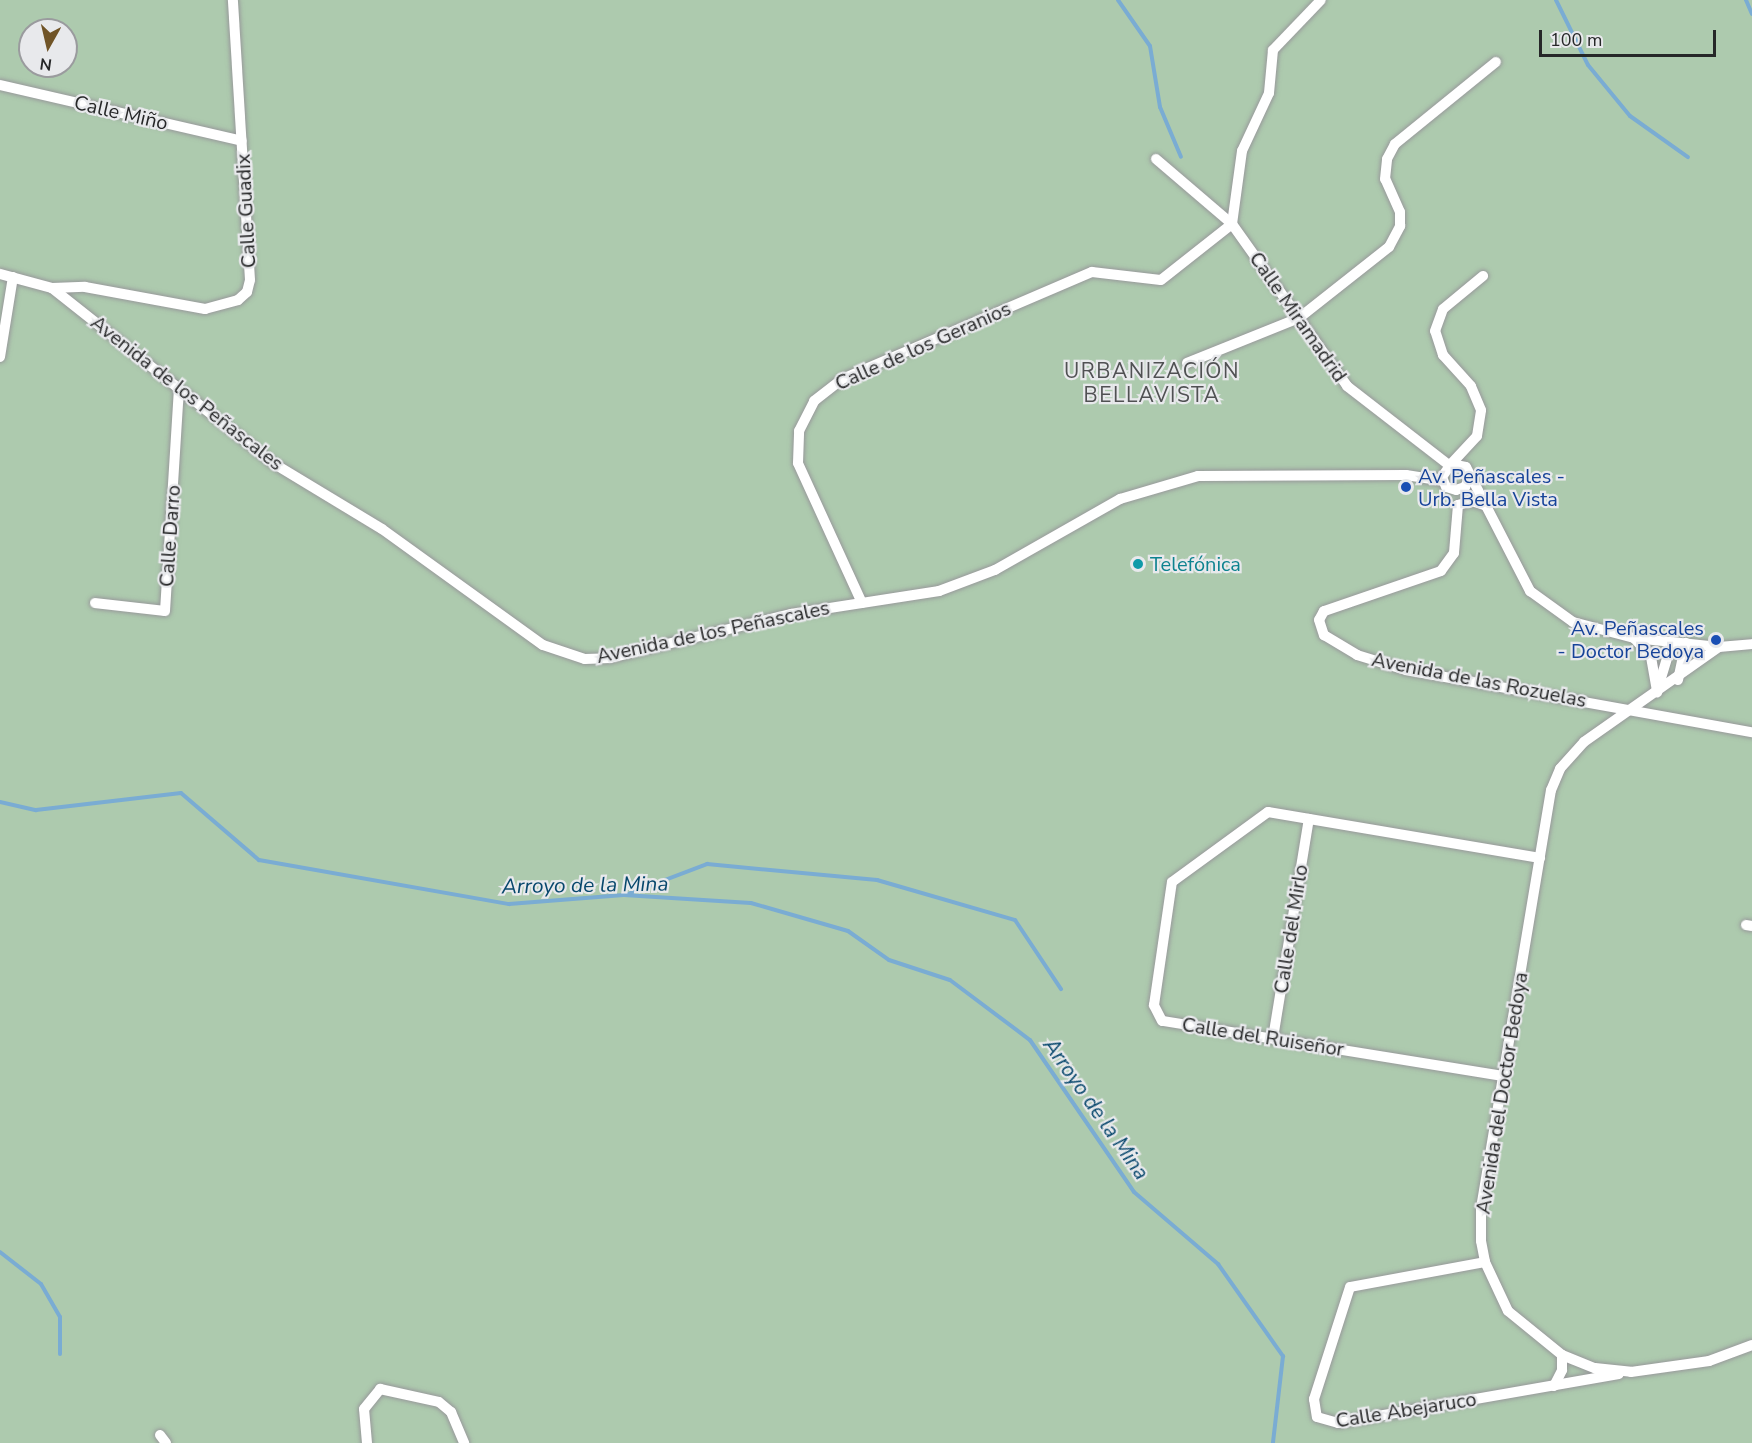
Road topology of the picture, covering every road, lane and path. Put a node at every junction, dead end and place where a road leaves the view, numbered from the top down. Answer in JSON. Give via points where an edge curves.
{"nodes":[{"id":1,"x":233,"y":0,"type":"edge"},
{"id":2,"x":1321,"y":0,"type":"edge"},
{"id":3,"x":1496,"y":62,"type":"dead end"},
{"id":4,"x":0,"y":85,"type":"edge"},
{"id":5,"x":242,"y":141,"type":"junction"},
{"id":6,"x":1156,"y":159,"type":"dead end"},
{"id":7,"x":1232,"y":224,"type":"junction"},
{"id":8,"x":0,"y":274,"type":"edge"},
{"id":9,"x":1483,"y":276,"type":"dead end"},
{"id":10,"x":14,"y":277,"type":"junction"},
{"id":11,"x":52,"y":288,"type":"junction"},
{"id":12,"x":1299,"y":318,"type":"junction"},
{"id":13,"x":0,"y":357,"type":"edge"},
{"id":14,"x":1187,"y":363,"type":"dead end"},
{"id":15,"x":179,"y":391,"type":"junction"},
{"id":16,"x":1469,"y":449,"type":"junction"},
{"id":17,"x":1447,"y":470,"type":"junction"},
{"id":18,"x":1468,"y":471,"type":"junction"},
{"id":19,"x":1460,"y":490,"type":"junction"},
{"id":20,"x":1478,"y":494,"type":"junction"},
{"id":21,"x":1458,"y":505,"type":"junction"},
{"id":22,"x":1484,"y":505,"type":"junction"},
{"id":23,"x":95,"y":603,"type":"dead end"},
{"id":24,"x":861,"y":603,"type":"junction"},
{"id":25,"x":1634,"y":638,"type":"junction"},
{"id":26,"x":1672,"y":642,"type":"junction"},
{"id":27,"x":1686,"y":643,"type":"junction"},
{"id":28,"x":1752,"y":644,"type":"edge"},
{"id":29,"x":1719,"y":647,"type":"junction"},
{"id":30,"x":1678,"y":680,"type":"junction"},
{"id":31,"x":1657,"y":692,"type":"junction"},
{"id":32,"x":1633,"y":710,"type":"junction"},
{"id":33,"x":1752,"y":732,"type":"edge"},
{"id":34,"x":1310,"y":819,"type":"junction"},
{"id":35,"x":1540,"y":858,"type":"junction"},
{"id":36,"x":1273,"y":1038,"type":"junction"},
{"id":37,"x":1503,"y":1076,"type":"junction"},
{"id":38,"x":1485,"y":1262,"type":"junction"},
{"id":39,"x":1752,"y":1345,"type":"edge"},
{"id":40,"x":1562,"y":1355,"type":"junction"},
{"id":41,"x":1631,"y":1372,"type":"junction"},
{"id":42,"x":1554,"y":1386,"type":"junction"},
{"id":43,"x":367,"y":1443,"type":"edge"},
{"id":44,"x":464,"y":1443,"type":"edge"}],
"edges":[{"from":1,"to":5,"type":"street","name":"Calle Guadix"},
{"from":2,"to":7,"type":"street","via":[[1273,50],[1269,93],[1242,151]]},
{"from":3,"to":12,"type":"street","via":[[1395,144],[1384,169],[1400,212],[1397,235],[1389,247]]},
{"from":4,"to":5,"type":"street","name":"Calle Miño"},
{"from":5,"to":11,"type":"street","name":"Calle Guadix","via":[[250,280],[247,292],[238,300],[205,309],[85,287]]},
{"from":6,"to":7,"type":"street","name":"Calle Miramadrid"},
{"from":7,"to":12,"type":"street","name":"Calle Miramadrid"},
{"from":7,"to":24,"type":"street","name":"Calle de los Geranios","via":[[1161,280],[1092,272],[842,379],[820,395],[799,430],[798,463]]},
{"from":8,"to":10,"type":"street","name":"Avenida de los Peñascales"},
{"from":9,"to":16,"type":"street","via":[[1443,309],[1435,331],[1443,355],[1471,386],[1481,410],[1477,436]]},
{"from":10,"to":11,"type":"street","name":"Avenida de los Peñascales"},
{"from":10,"to":13,"type":"street"},
{"from":11,"to":15,"type":"street","name":"Avenida de los Peñascales"},
{"from":12,"to":14,"type":"street"},
{"from":12,"to":17,"type":"street","name":"Calle Miramadrid","via":[[1347,387]]},
{"from":15,"to":23,"type":"street","name":"Calle Darro","via":[[165,611]]},
{"from":15,"to":24,"type":"street","name":"Avenida de los Peñascales","via":[[273,463],[382,530],[543,645],[564,655],[610,658],[791,614]]},
{"from":16,"to":17,"type":"street"},
{"from":16,"to":18,"type":"street"},
{"from":17,"to":18,"type":"street","name":"Avenida de los Peñascales"},
{"from":17,"to":19,"type":"street","via":[[1449,489]]},
{"from":17,"to":24,"type":"street","name":"Avenida de los Peñascales","via":[[1412,475],[1239,473],[1155,486],[1120,499],[966,583]]},
{"from":18,"to":19,"type":"street"},
{"from":18,"to":20,"type":"street"},
{"from":19,"to":20,"type":"street"},
{"from":19,"to":21,"type":"street","name":"Avenida de las Rozuelas"},
{"from":20,"to":22,"type":"street"},
{"from":21,"to":22,"type":"street","via":[[1472,501]]},
{"from":21,"to":32,"type":"street","name":"Avenida de las Rozuelas","via":[[1450,564],[1441,571],[1324,611],[1319,620],[1324,635],[1381,664]]},
{"from":22,"to":25,"type":"street","via":[[1530,591],[1573,622]]},
{"from":25,"to":26,"type":"street"},
{"from":25,"to":31,"type":"street","via":[[1651,657]]},
{"from":26,"to":27,"type":"street"},
{"from":26,"to":31,"type":"street"},
{"from":27,"to":29,"type":"street"},
{"from":27,"to":30,"type":"street"},
{"from":28,"to":29,"type":"street"},
{"from":29,"to":30,"type":"street","name":"Avenida del Doctor Bedoya"},
{"from":30,"to":31,"type":"street","name":"Avenida del Doctor Bedoya"},
{"from":31,"to":32,"type":"street","name":"Avenida del Doctor Bedoya"},
{"from":32,"to":33,"type":"street","name":"Avenida de las Rozuelas"},
{"from":32,"to":35,"type":"street","name":"Avenida del Doctor Bedoya","via":[[1571,752],[1560,769]]},
{"from":34,"to":35,"type":"street","name":"Calle del Ruiseñor"},
{"from":34,"to":36,"type":"street","name":"Calle del Mirlo"},
{"from":34,"to":36,"type":"street","name":"Calle del Ruiseñor","via":[[1268,812],[1173,882],[1154,1005],[1162,1021]]},
{"from":35,"to":37,"type":"street","name":"Avenida del Doctor Bedoya"},
{"from":36,"to":37,"type":"street","name":"Calle del Ruiseñor"},
{"from":37,"to":38,"type":"street","name":"Avenida del Doctor Bedoya","via":[[1481,1208]]},
{"from":38,"to":40,"type":"street","name":"Avenida del Doctor Bedoya","via":[[1508,1311]]},
{"from":38,"to":42,"type":"street","name":"Calle Abejaruco","via":[[1350,1287],[1314,1399],[1317,1417],[1338,1423]]},
{"from":39,"to":41,"type":"street","name":"Avenida del Doctor Bedoya","via":[[1709,1361]]},
{"from":40,"to":41,"type":"street","name":"Avenida del Doctor Bedoya","via":[[1595,1368]]},
{"from":40,"to":42,"type":"street","via":[[1562,1370]]},
{"from":41,"to":42,"type":"street","name":"Calle Abejaruco"},
{"from":43,"to":44,"type":"street","via":[[364,1409],[380,1389],[439,1402],[452,1412]]}]}
